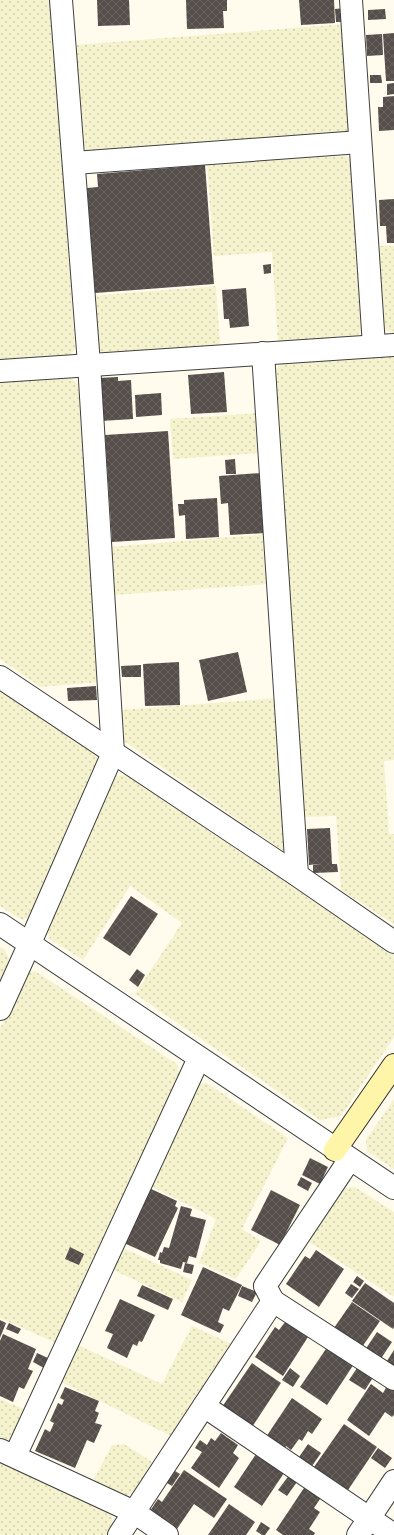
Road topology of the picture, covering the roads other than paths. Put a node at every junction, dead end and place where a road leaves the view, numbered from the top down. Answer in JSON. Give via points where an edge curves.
{"nodes":[{"id":1,"x":61,"y":0,"type":"edge"},
{"id":2,"x":351,"y":0,"type":"edge"},
{"id":3,"x":360,"y":142,"type":"junction"},
{"id":4,"x":74,"y":163,"type":"junction"},
{"id":5,"x":384,"y":346,"type":"edge"},
{"id":6,"x":263,"y":353,"type":"junction"},
{"id":7,"x":89,"y":364,"type":"junction"},
{"id":8,"x":0,"y":371,"type":"edge"},
{"id":9,"x":0,"y":677,"type":"edge"},
{"id":10,"x":113,"y":753,"type":"junction"},
{"id":11,"x":297,"y":875,"type":"junction"},
{"id":12,"x":0,"y":924,"type":"edge"},
{"id":13,"x":394,"y":942,"type":"edge"},
{"id":14,"x":30,"y":943,"type":"junction"},
{"id":15,"x":0,"y":1009,"type":"edge"},
{"id":16,"x":199,"y":1058,"type":"junction"},
{"id":17,"x":394,"y":1065,"type":"edge"},
{"id":18,"x":343,"y":1154,"type":"junction"},
{"id":19,"x":394,"y":1188,"type":"edge"},
{"id":20,"x":273,"y":1301,"type":"junction"},
{"id":21,"x":394,"y":1379,"type":"edge"},
{"id":22,"x":204,"y":1406,"type":"junction"},
{"id":23,"x":8,"y":1453,"type":"edge"},
{"id":24,"x":394,"y":1481,"type":"edge"},
{"id":25,"x":134,"y":1512,"type":"junction"},
{"id":26,"x":364,"y":1527,"type":"edge"},
{"id":27,"x":119,"y":1535,"type":"edge"},
{"id":28,"x":167,"y":1535,"type":"edge"},
{"id":29,"x":394,"y":1535,"type":"edge"}],
"edges":[{"from":1,"to":4,"type":"street"},
{"from":2,"to":3,"type":"street"},
{"from":3,"to":4,"type":"street"},
{"from":3,"to":5,"type":"street"},
{"from":4,"to":7,"type":"street"},
{"from":5,"to":6,"type":"street"},
{"from":6,"to":7,"type":"street"},
{"from":6,"to":11,"type":"street"},
{"from":7,"to":8,"type":"street"},
{"from":7,"to":10,"type":"street"},
{"from":9,"to":10,"type":"street"},
{"from":10,"to":11,"type":"street"},
{"from":10,"to":14,"type":"street"},
{"from":11,"to":13,"type":"street"},
{"from":12,"to":14,"type":"street"},
{"from":14,"to":15,"type":"street"},
{"from":14,"to":16,"type":"street"},
{"from":16,"to":18,"type":"street"},
{"from":16,"to":23,"type":"street"},
{"from":17,"to":18,"type":"street"},
{"from":18,"to":19,"type":"street"},
{"from":18,"to":20,"type":"street","via":[[265,1286]]},
{"from":20,"to":21,"type":"street"},
{"from":20,"to":22,"type":"street"},
{"from":22,"to":25,"type":"street"},
{"from":22,"to":26,"type":"street"},
{"from":23,"to":25,"type":"street"},
{"from":24,"to":26,"type":"street"},
{"from":25,"to":27,"type":"street"},
{"from":25,"to":28,"type":"street"},
{"from":26,"to":29,"type":"street"}]}
